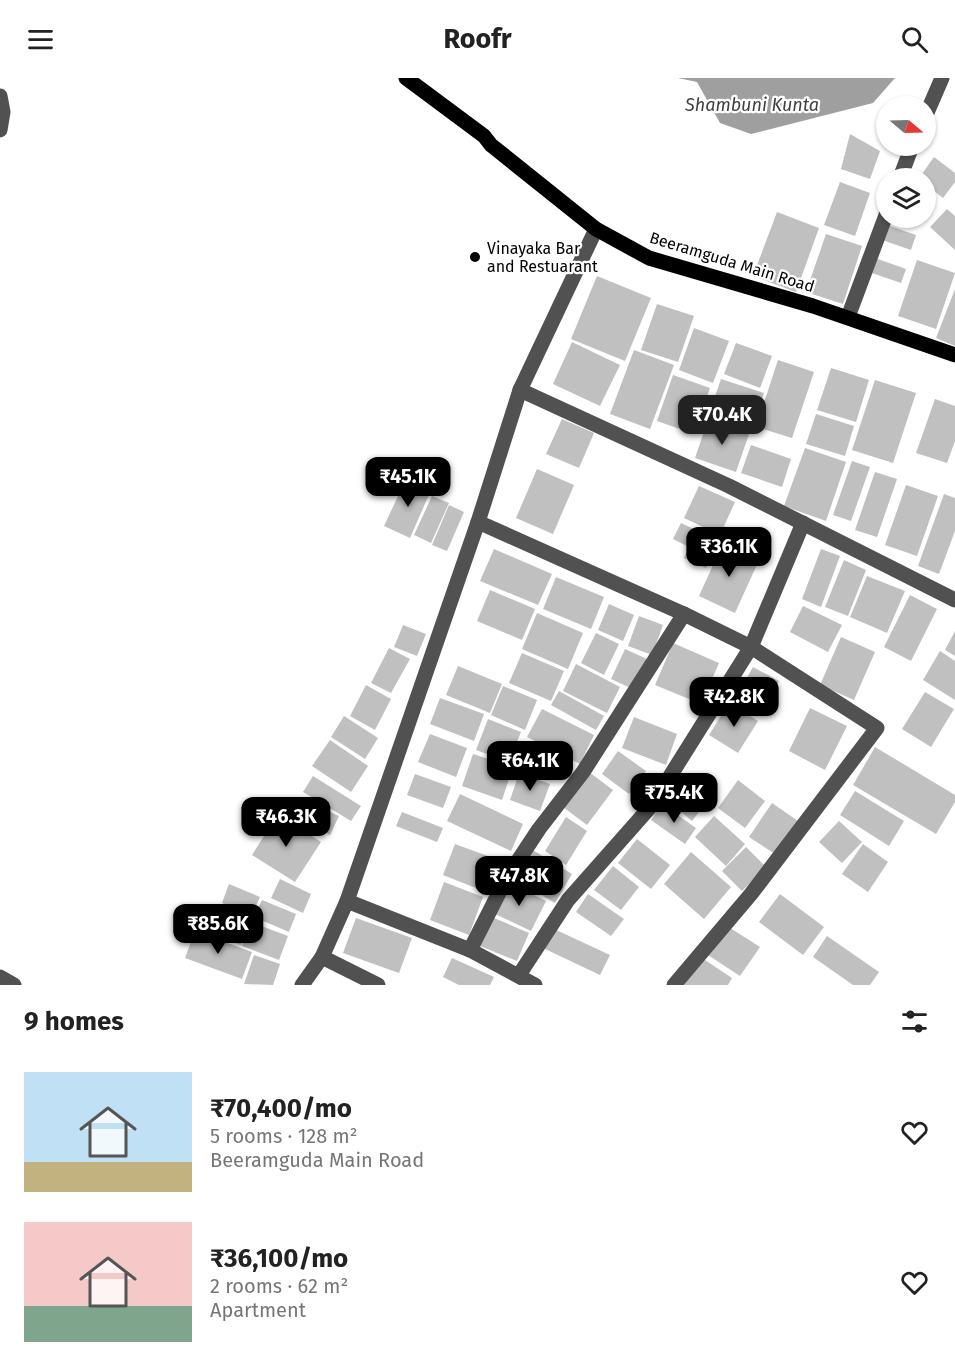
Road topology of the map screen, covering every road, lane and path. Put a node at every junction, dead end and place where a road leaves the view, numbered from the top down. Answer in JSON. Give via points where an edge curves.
{"nodes":[{"id":1,"x":406,"y":78,"type":"edge"},
{"id":2,"x":942,"y":78,"type":"edge"},
{"id":3,"x":0,"y":96,"type":"edge"},
{"id":4,"x":934,"y":96,"type":"edge"},
{"id":5,"x":0,"y":130,"type":"edge"},
{"id":6,"x":881,"y":228,"type":"edge"},
{"id":7,"x":596,"y":229,"type":"junction"},
{"id":8,"x":849,"y":317,"type":"junction"},
{"id":9,"x":955,"y":354,"type":"edge"},
{"id":10,"x":520,"y":390,"type":"junction"},
{"id":11,"x":478,"y":522,"type":"junction"},
{"id":12,"x":803,"y":523,"type":"junction"},
{"id":13,"x":955,"y":600,"type":"edge"},
{"id":14,"x":684,"y":614,"type":"junction"},
{"id":15,"x":751,"y":647,"type":"junction"},
{"id":16,"x":347,"y":901,"type":"junction"},
{"id":17,"x":470,"y":950,"type":"junction"},
{"id":18,"x":321,"y":957,"type":"junction"},
{"id":19,"x":519,"y":975,"type":"junction"},
{"id":20,"x":0,"y":977,"type":"edge"},
{"id":21,"x":14,"y":985,"type":"edge"},
{"id":22,"x":302,"y":985,"type":"edge"},
{"id":23,"x":378,"y":985,"type":"edge"},
{"id":24,"x":534,"y":985,"type":"edge"},
{"id":25,"x":674,"y":985,"type":"edge"}],
"edges":[{"from":1,"to":7,"type":"main road","name":"Beeramguda Main Road","via":[[484,136]]},
{"from":2,"to":4,"type":"street"},
{"from":3,"to":5,"type":"street"},
{"from":6,"to":8,"type":"street"},
{"from":7,"to":8,"type":"main road","name":"Beeramguda Main Road","via":[[649,258]]},
{"from":7,"to":10,"type":"street"},
{"from":8,"to":9,"type":"main road","name":"Beeramguda Main Road"},
{"from":10,"to":11,"type":"street"},
{"from":10,"to":12,"type":"street"},
{"from":11,"to":14,"type":"street"},
{"from":11,"to":16,"type":"street"},
{"from":12,"to":13,"type":"street"},
{"from":12,"to":15,"type":"street"},
{"from":14,"to":15,"type":"street"},
{"from":14,"to":17,"type":"street","via":[[583,772],[506,879]]},
{"from":15,"to":19,"type":"street","via":[[652,805],[568,900]]},
{"from":15,"to":25,"type":"street","via":[[877,728],[751,894]]},
{"from":16,"to":17,"type":"street"},
{"from":16,"to":18,"type":"street"},
{"from":17,"to":19,"type":"street"},
{"from":18,"to":22,"type":"street"},
{"from":18,"to":23,"type":"street"},
{"from":19,"to":24,"type":"street"},
{"from":20,"to":21,"type":"street"}]}
